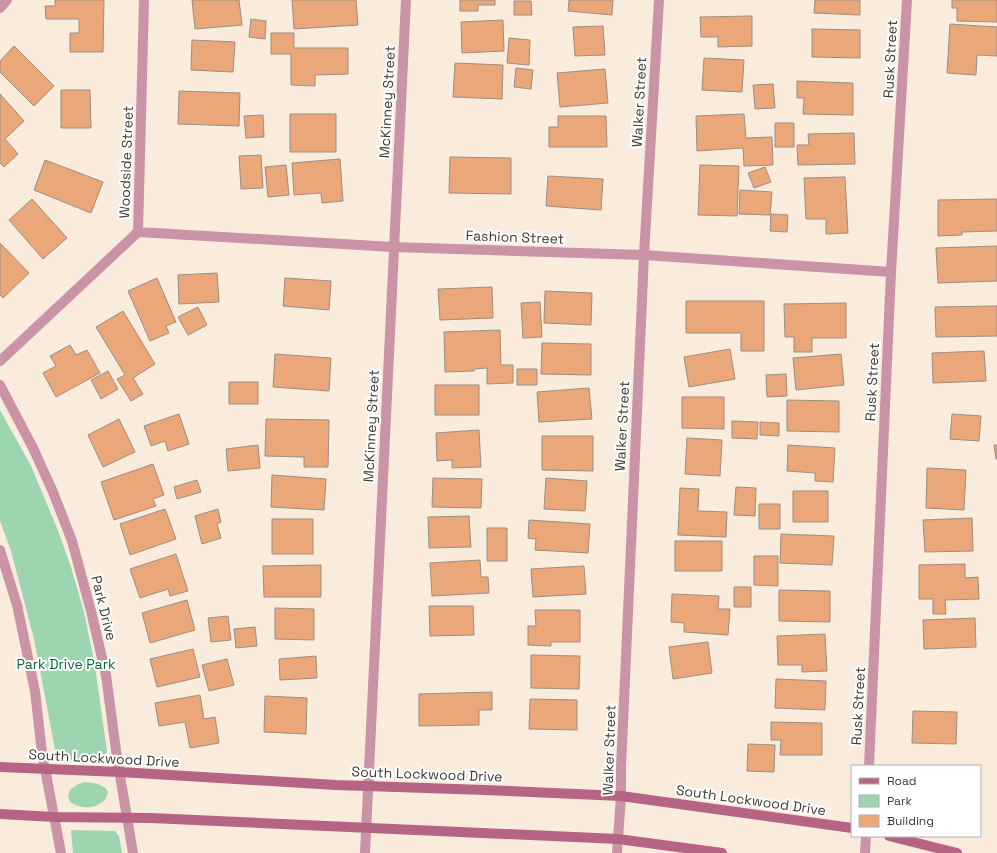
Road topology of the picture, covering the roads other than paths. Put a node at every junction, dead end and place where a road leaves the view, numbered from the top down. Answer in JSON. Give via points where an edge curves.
{"nodes":[{"id":1,"x":7,"y":0,"type":"edge"},
{"id":2,"x":144,"y":0,"type":"edge"},
{"id":3,"x":406,"y":0,"type":"edge"},
{"id":4,"x":659,"y":0,"type":"edge"},
{"id":5,"x":907,"y":0,"type":"edge"},
{"id":6,"x":0,"y":8,"type":"edge"},
{"id":7,"x":138,"y":232,"type":"junction"},
{"id":8,"x":393,"y":247,"type":"junction"},
{"id":9,"x":644,"y":255,"type":"junction"},
{"id":10,"x":891,"y":272,"type":"junction"},
{"id":11,"x":0,"y":361,"type":"edge"},
{"id":12,"x":0,"y":385,"type":"edge"},
{"id":13,"x":0,"y":550,"type":"edge"},
{"id":14,"x":869,"y":765,"type":"edge"},
{"id":15,"x":0,"y":767,"type":"edge"},
{"id":16,"x":46,"y":769,"type":"junction"},
{"id":17,"x":120,"y":772,"type":"junction"},
{"id":18,"x":369,"y":786,"type":"junction"},
{"id":19,"x":621,"y":796,"type":"junction"},
{"id":20,"x":0,"y":814,"type":"edge"},
{"id":21,"x":54,"y":817,"type":"junction"},
{"id":22,"x":127,"y":818,"type":"junction"},
{"id":23,"x":367,"y":828,"type":"junction"},
{"id":24,"x":851,"y":828,"type":"edge"},
{"id":25,"x":866,"y":837,"type":"edge"},
{"id":26,"x":893,"y":837,"type":"edge"},
{"id":27,"x":618,"y":839,"type":"junction"},
{"id":28,"x":61,"y":853,"type":"edge"},
{"id":29,"x":133,"y":853,"type":"edge"},
{"id":30,"x":365,"y":853,"type":"edge"},
{"id":31,"x":617,"y":853,"type":"edge"},
{"id":32,"x":722,"y":853,"type":"edge"},
{"id":33,"x":865,"y":853,"type":"edge"},
{"id":34,"x":957,"y":853,"type":"edge"}],
"edges":[{"from":1,"to":6,"type":"street"},
{"from":2,"to":7,"type":"street","name":"Woodside Street"},
{"from":3,"to":8,"type":"street","name":"McKinney Street"},
{"from":4,"to":9,"type":"street","name":"Walker Street"},
{"from":5,"to":10,"type":"street","name":"Rusk Street"},
{"from":7,"to":8,"type":"street","name":"Fashion Street"},
{"from":7,"to":11,"type":"street","name":"Woodside Street"},
{"from":8,"to":9,"type":"street","name":"Fashion Street"},
{"from":8,"to":18,"type":"street","name":"McKinney Street"},
{"from":9,"to":10,"type":"street","name":"Fashion Street"},
{"from":9,"to":19,"type":"street","name":"Walker Street"},
{"from":10,"to":14,"type":"street","name":"Rusk Street"},
{"from":12,"to":17,"type":"street","name":"Park Drive","via":[[33,448],[72,541],[106,675]]},
{"from":13,"to":16,"type":"street","via":[[17,605],[35,691]]},
{"from":15,"to":16,"type":"main road","name":"South Lockwood Drive"},
{"from":16,"to":17,"type":"main road","name":"South Lockwood Drive"},
{"from":16,"to":21,"type":"street"},
{"from":17,"to":18,"type":"main road","name":"South Lockwood Drive"},
{"from":17,"to":22,"type":"street","name":"Park Drive"},
{"from":18,"to":19,"type":"main road","name":"South Lockwood Drive"},
{"from":18,"to":23,"type":"street","name":"McKinney Street"},
{"from":19,"to":24,"type":"main road","name":"South Lockwood Drive"},
{"from":19,"to":27,"type":"street","name":"Walker Street"},
{"from":20,"to":21,"type":"main road"},
{"from":21,"to":22,"type":"main road"},
{"from":21,"to":28,"type":"street"},
{"from":22,"to":23,"type":"main road"},
{"from":22,"to":29,"type":"street","name":"Park Drive"},
{"from":23,"to":27,"type":"main road"},
{"from":23,"to":30,"type":"street","name":"McKinney Street"},
{"from":25,"to":33,"type":"street"},
{"from":26,"to":34,"type":"main road"},
{"from":27,"to":31,"type":"street","name":"Walker Street"},
{"from":27,"to":32,"type":"main road"}]}
